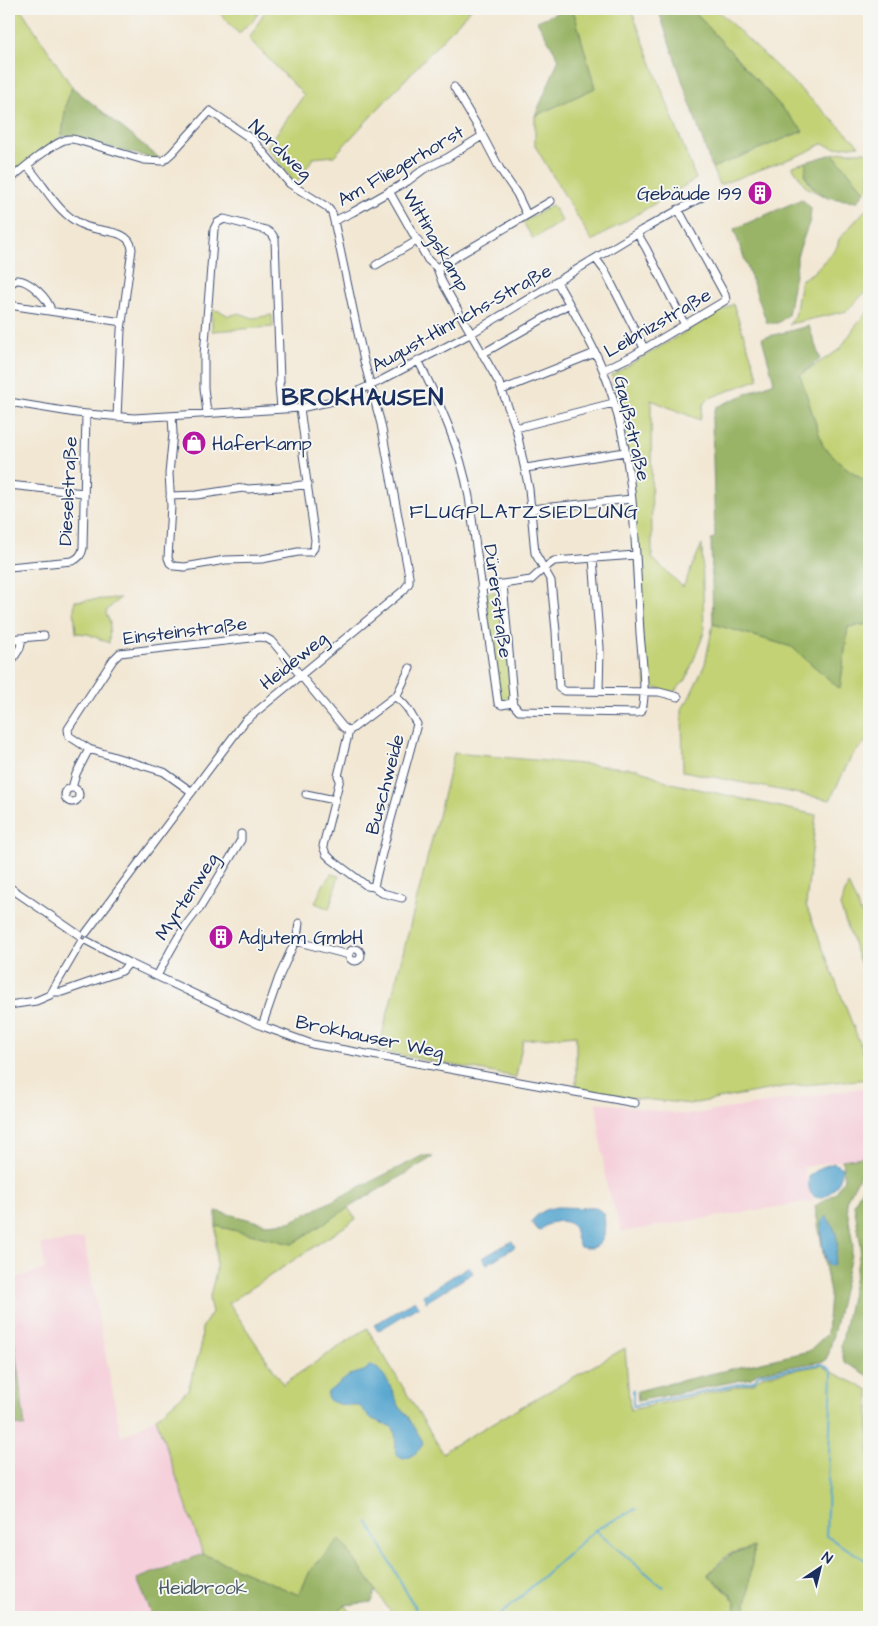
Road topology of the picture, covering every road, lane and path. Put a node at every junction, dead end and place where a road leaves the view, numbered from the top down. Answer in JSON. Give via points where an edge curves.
{"nodes":[{"id":1,"x":454,"y":87,"type":"dead end"},
{"id":2,"x":482,"y":136,"type":"junction"},
{"id":3,"x":27,"y":166,"type":"junction"},
{"id":4,"x":9,"y":181,"type":"edge"},
{"id":5,"x":389,"y":191,"type":"junction"},
{"id":6,"x":702,"y":197,"type":"dead end"},
{"id":7,"x":550,"y":201,"type":"dead end"},
{"id":8,"x":678,"y":209,"type":"junction"},
{"id":9,"x":528,"y":215,"type":"junction"},
{"id":10,"x":334,"y":220,"type":"junction"},
{"id":11,"x":637,"y":233,"type":"junction"},
{"id":12,"x":418,"y":240,"type":"junction"},
{"id":13,"x":596,"y":259,"type":"junction"},
{"id":14,"x":376,"y":265,"type":"dead end"},
{"id":15,"x":437,"y":268,"type":"junction"},
{"id":16,"x":557,"y":282,"type":"junction"},
{"id":17,"x":9,"y":285,"type":"edge"},
{"id":18,"x":569,"y":304,"type":"junction"},
{"id":19,"x":9,"y":305,"type":"edge"},
{"id":20,"x":51,"y":311,"type":"junction"},
{"id":21,"x":122,"y":322,"type":"junction"},
{"id":22,"x":685,"y":325,"type":"junction"},
{"id":23,"x":472,"y":332,"type":"junction"},
{"id":24,"x":644,"y":348,"type":"junction"},
{"id":25,"x":595,"y":353,"type":"junction"},
{"id":26,"x":482,"y":354,"type":"junction"},
{"id":27,"x":418,"y":360,"type":"junction"},
{"id":28,"x":603,"y":370,"type":"junction"},
{"id":29,"x":371,"y":385,"type":"junction"},
{"id":30,"x":502,"y":390,"type":"junction"},
{"id":31,"x":9,"y":402,"type":"edge"},
{"id":32,"x":614,"y":403,"type":"junction"},
{"id":33,"x":281,"y":408,"type":"junction"},
{"id":34,"x":300,"y":408,"type":"junction"},
{"id":35,"x":207,"y":413,"type":"junction"},
{"id":36,"x":86,"y":415,"type":"junction"},
{"id":37,"x":172,"y":416,"type":"junction"},
{"id":38,"x":117,"y":417,"type":"junction"},
{"id":39,"x":516,"y":428,"type":"junction"},
{"id":40,"x":625,"y":452,"type":"junction"},
{"id":41,"x":526,"y":468,"type":"junction"},
{"id":42,"x":308,"y":484,"type":"junction"},
{"id":43,"x":9,"y":485,"type":"edge"},
{"id":44,"x":84,"y":493,"type":"junction"},
{"id":45,"x":170,"y":496,"type":"junction"},
{"id":46,"x":632,"y":499,"type":"junction"},
{"id":47,"x":531,"y":509,"type":"junction"},
{"id":48,"x":636,"y":555,"type":"junction"},
{"id":49,"x":593,"y":558,"type":"junction"},
{"id":50,"x":9,"y":567,"type":"edge"},
{"id":51,"x":543,"y":569,"type":"junction"},
{"id":52,"x":503,"y":584,"type":"junction"},
{"id":53,"x":481,"y":587,"type":"junction"},
{"id":54,"x":44,"y":636,"type":"dead end"},
{"id":55,"x":22,"y":638,"type":"junction"},
{"id":56,"x":9,"y":639,"type":"edge"},
{"id":57,"x":9,"y":665,"type":"edge"},
{"id":58,"x":410,"y":668,"type":"dead end"},
{"id":59,"x":300,"y":675,"type":"junction"},
{"id":60,"x":599,"y":690,"type":"junction"},
{"id":61,"x":644,"y":692,"type":"junction"},
{"id":62,"x":396,"y":697,"type":"junction"},
{"id":63,"x":678,"y":697,"type":"dead end"},
{"id":64,"x":512,"y":703,"type":"junction"},
{"id":65,"x":348,"y":730,"type":"junction"},
{"id":66,"x":89,"y":749,"type":"junction"},
{"id":67,"x":72,"y":788,"type":"dead end"},
{"id":68,"x":192,"y":792,"type":"junction"},
{"id":69,"x":306,"y":794,"type":"dead end"},
{"id":70,"x":335,"y":800,"type":"junction"},
{"id":71,"x":241,"y":834,"type":"dead end"},
{"id":72,"x":9,"y":887,"type":"edge"},
{"id":73,"x":374,"y":887,"type":"junction"},
{"id":74,"x":402,"y":898,"type":"dead end"},
{"id":75,"x":299,"y":923,"type":"dead end"},
{"id":76,"x":83,"y":938,"type":"junction"},
{"id":77,"x":295,"y":941,"type":"junction"},
{"id":78,"x":349,"y":955,"type":"dead end"},
{"id":79,"x":129,"y":963,"type":"junction"},
{"id":80,"x":157,"y":976,"type":"junction"},
{"id":81,"x":52,"y":992,"type":"junction"},
{"id":82,"x":9,"y":1006,"type":"edge"},
{"id":83,"x":262,"y":1026,"type":"junction"},
{"id":84,"x":635,"y":1103,"type":"dead end"}],
"edges":[{"from":1,"to":2,"type":"street","name":"Am Fliegerhorst"},
{"from":2,"to":5,"type":"street","name":"Am Fliegerhorst"},
{"from":2,"to":9,"type":"street","name":"Am Fliegerhorst"},
{"from":3,"to":4,"type":"street","name":"Nordweg"},
{"from":3,"to":10,"type":"street","name":"Nordweg","via":[[58,143],[71,139],[144,160],[163,161],[207,113],[212,112],[253,140],[290,184],[327,207]]},
{"from":3,"to":21,"type":"street","via":[[56,205],[70,218],[90,228],[121,234],[130,240],[132,249]]},
{"from":5,"to":10,"type":"street","name":"Am Fliegerhorst"},
{"from":5,"to":12,"type":"street","name":"Wittingskamp"},
{"from":6,"to":8,"type":"street","name":"August-Hinrichs-Straße"},
{"from":7,"to":9,"type":"street"},
{"from":8,"to":11,"type":"street","name":"August-Hinrichs-Straße"},
{"from":8,"to":22,"type":"street","name":"Leibnizstraße","via":[[726,300]]},
{"from":9,"to":15,"type":"street"},
{"from":10,"to":29,"type":"street","name":"Nordweg"},
{"from":11,"to":13,"type":"street","name":"August-Hinrichs-Straße"},
{"from":11,"to":22,"type":"street"},
{"from":12,"to":14,"type":"street"},
{"from":12,"to":15,"type":"street","name":"Wittingskamp","via":[[428,260]]},
{"from":13,"to":16,"type":"street","name":"August-Hinrichs-Straße"},
{"from":13,"to":24,"type":"street"},
{"from":15,"to":23,"type":"street","name":"Wittingskamp"},
{"from":16,"to":18,"type":"street","name":"Gaußstraße"},
{"from":16,"to":23,"type":"street","name":"August-Hinrichs-Straße"},
{"from":17,"to":20,"type":"street","via":[[16,280],[28,282],[49,304]]},
{"from":18,"to":25,"type":"street","name":"Gaußstraße"},
{"from":18,"to":26,"type":"street"},
{"from":19,"to":20,"type":"street"},
{"from":20,"to":21,"type":"street"},
{"from":21,"to":38,"type":"street"},
{"from":22,"to":24,"type":"street","name":"Leibnizstraße"},
{"from":23,"to":26,"type":"street","name":"Wittingskamp"},
{"from":23,"to":27,"type":"street","name":"August-Hinrichs-Straße"},
{"from":24,"to":28,"type":"street","name":"Leibnizstraße"},
{"from":25,"to":28,"type":"street","name":"Gaußstraße"},
{"from":25,"to":30,"type":"street"},
{"from":26,"to":30,"type":"street","name":"Wittingskamp"},
{"from":27,"to":29,"type":"street","name":"August-Hinrichs-Straße"},
{"from":27,"to":53,"type":"street","name":"Dürerstraße","via":[[451,430],[463,468]]},
{"from":28,"to":32,"type":"street","name":"Gaußstraße"},
{"from":29,"to":34,"type":"street","name":"August-Hinrichs-Straße","via":[[338,400]]},
{"from":29,"to":59,"type":"street","name":"Heideweg","via":[[409,583]]},
{"from":30,"to":39,"type":"street","name":"Wittingskamp"},
{"from":31,"to":36,"type":"street","name":"August-Hinrichs-Straße"},
{"from":32,"to":39,"type":"street"},
{"from":32,"to":40,"type":"street","name":"Gaußstraße"},
{"from":33,"to":34,"type":"street","name":"August-Hinrichs-Straße"},
{"from":33,"to":35,"type":"street","name":"August-Hinrichs-Straße"},
{"from":33,"to":35,"type":"street","via":[[274,239],[266,230],[224,219],[214,229],[204,355]]},
{"from":34,"to":42,"type":"street"},
{"from":35,"to":37,"type":"street","name":"August-Hinrichs-Straße"},
{"from":36,"to":38,"type":"street","name":"August-Hinrichs-Straße"},
{"from":36,"to":44,"type":"street","name":"Dieselstraße"},
{"from":37,"to":38,"type":"street","name":"August-Hinrichs-Straße"},
{"from":37,"to":45,"type":"street"},
{"from":39,"to":41,"type":"street","name":"Wittingskamp"},
{"from":40,"to":41,"type":"street"},
{"from":40,"to":46,"type":"street","name":"Gaußstraße"},
{"from":41,"to":47,"type":"street","name":"Wittingskamp"},
{"from":42,"to":45,"type":"street"},
{"from":42,"to":45,"type":"street","via":[[315,540],[311,552],[185,567],[174,566],[168,560]]},
{"from":43,"to":44,"type":"street"},
{"from":44,"to":50,"type":"street","name":"Dieselstraße","via":[[82,550],[77,559]]},
{"from":46,"to":47,"type":"street"},
{"from":46,"to":48,"type":"street","name":"Gaußstraße"},
{"from":47,"to":51,"type":"street","name":"Wittingskamp","via":[[535,553]]},
{"from":48,"to":49,"type":"street"},
{"from":48,"to":61,"type":"street","name":"Gaußstraße"},
{"from":49,"to":51,"type":"street","via":[[554,561]]},
{"from":49,"to":60,"type":"street","via":[[600,648]]},
{"from":51,"to":52,"type":"street","via":[[531,580]]},
{"from":51,"to":60,"type":"street","name":"Wittingskamp","via":[[551,581],[559,688],[564,691]]},
{"from":52,"to":53,"type":"street"},
{"from":52,"to":64,"type":"street"},
{"from":53,"to":64,"type":"street","name":"Dürerstraße","via":[[497,701],[499,704]]},
{"from":54,"to":55,"type":"street"},
{"from":55,"to":56,"type":"street"},
{"from":55,"to":57,"type":"street","via":[[20,648]]},
{"from":58,"to":62,"type":"street"},
{"from":59,"to":65,"type":"street"},
{"from":59,"to":66,"type":"street","name":"Einsteinstraße","via":[[273,642],[264,637],[120,652],[68,729],[69,736]]},
{"from":59,"to":68,"type":"street","name":"Heideweg","via":[[245,721]]},
{"from":60,"to":61,"type":"street"},
{"from":61,"to":63,"type":"street"},
{"from":61,"to":64,"type":"street","name":"Gaußstraße","via":[[644,706],[641,712],[634,713],[520,711]]},
{"from":62,"to":65,"type":"street","name":"Buschweide"},
{"from":62,"to":73,"type":"street","name":"Buschweide","via":[[417,724]]},
{"from":65,"to":70,"type":"street"},
{"from":66,"to":67,"type":"street"},
{"from":66,"to":68,"type":"street","name":"Einsteinstraße","via":[[164,772]]},
{"from":68,"to":76,"type":"street","name":"Heideweg"},
{"from":69,"to":70,"type":"street"},
{"from":70,"to":73,"type":"street","via":[[323,846],[326,854],[367,886]]},
{"from":71,"to":80,"type":"street","name":"Myrtenweg","via":[[242,840],[200,908],[192,915]]},
{"from":72,"to":76,"type":"street","name":"Brokhauser Weg"},
{"from":73,"to":74,"type":"street","via":[[382,893]]},
{"from":75,"to":77,"type":"street"},
{"from":76,"to":79,"type":"street","name":"Brokhauser Weg"},
{"from":76,"to":81,"type":"street","name":"Heideweg"},
{"from":77,"to":78,"type":"street"},
{"from":77,"to":83,"type":"street"},
{"from":79,"to":80,"type":"street","name":"Brokhauser Weg"},
{"from":79,"to":81,"type":"street","via":[[122,970],[62,992]]},
{"from":80,"to":83,"type":"street","name":"Brokhauser Weg"},
{"from":81,"to":82,"type":"street","via":[[36,1002]]},
{"from":83,"to":84,"type":"street","name":"Brokhauser Weg","via":[[312,1044]]}]}
